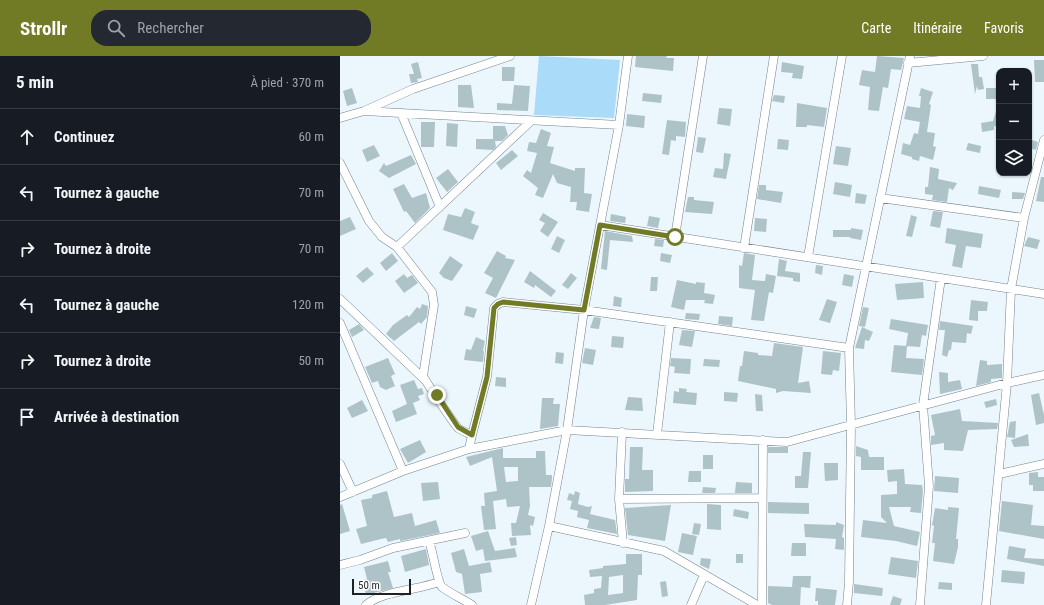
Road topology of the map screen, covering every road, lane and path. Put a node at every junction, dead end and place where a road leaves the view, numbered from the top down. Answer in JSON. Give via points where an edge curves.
{"nodes":[{"id":1,"x":510,"y":56,"type":"edge"},
{"id":2,"x":628,"y":56,"type":"edge"},
{"id":3,"x":703,"y":56,"type":"edge"},
{"id":4,"x":774,"y":56,"type":"edge"},
{"id":5,"x":842,"y":56,"type":"edge"},
{"id":6,"x":984,"y":56,"type":"edge"},
{"id":7,"x":909,"y":60,"type":"edge"},
{"id":8,"x":364,"y":111,"type":"junction"},
{"id":9,"x":401,"y":113,"type":"junction"},
{"id":10,"x":340,"y":118,"type":"edge"},
{"id":11,"x":531,"y":121,"type":"junction"},
{"id":12,"x":619,"y":125,"type":"junction"},
{"id":13,"x":1044,"y":140,"type":"edge"},
{"id":14,"x":340,"y":163,"type":"edge"},
{"id":15,"x":880,"y":198,"type":"junction"},
{"id":16,"x":440,"y":207,"type":"junction"},
{"id":17,"x":1024,"y":218,"type":"junction"},
{"id":18,"x":600,"y":225,"type":"junction"},
{"id":19,"x":675,"y":237,"type":"junction"},
{"id":20,"x":397,"y":247,"type":"junction"},
{"id":21,"x":744,"y":248,"type":"junction"},
{"id":22,"x":808,"y":258,"type":"junction"},
{"id":23,"x":866,"y":266,"type":"junction"},
{"id":24,"x":941,"y":278,"type":"junction"},
{"id":25,"x":1011,"y":290,"type":"junction"},
{"id":26,"x":1044,"y":294,"type":"edge"},
{"id":27,"x":340,"y":299,"type":"edge"},
{"id":28,"x":584,"y":310,"type":"junction"},
{"id":29,"x":670,"y":322,"type":"junction"},
{"id":30,"x":340,"y":323,"type":"edge"},
{"id":31,"x":849,"y":348,"type":"junction"},
{"id":32,"x":1044,"y":375,"type":"edge"},
{"id":33,"x":425,"y":380,"type":"junction"},
{"id":34,"x":1007,"y":383,"type":"junction"},
{"id":35,"x":923,"y":406,"type":"junction"},
{"id":36,"x":850,"y":425,"type":"junction"},
{"id":37,"x":567,"y":430,"type":"junction"},
{"id":38,"x":622,"y":432,"type":"junction"},
{"id":39,"x":657,"y":434,"type":"junction"},
{"id":40,"x":472,"y":435,"type":"junction"},
{"id":41,"x":763,"y":440,"type":"junction"},
{"id":42,"x":470,"y":449,"type":"junction"},
{"id":43,"x":340,"y":464,"type":"edge"},
{"id":44,"x":1044,"y":464,"type":"edge"},
{"id":45,"x":403,"y":471,"type":"junction"},
{"id":46,"x":999,"y":474,"type":"junction"},
{"id":47,"x":353,"y":492,"type":"junction"},
{"id":48,"x":340,"y":497,"type":"edge"},
{"id":49,"x":762,"y":498,"type":"junction"},
{"id":50,"x":619,"y":499,"type":"junction"},
{"id":51,"x":549,"y":526,"type":"junction"},
{"id":52,"x":465,"y":533,"type":"dead end"},
{"id":53,"x":429,"y":541,"type":"junction"},
{"id":54,"x":623,"y":542,"type":"junction"},
{"id":55,"x":340,"y":565,"type":"edge"},
{"id":56,"x":704,"y":575,"type":"junction"},
{"id":57,"x":438,"y":582,"type":"junction"},
{"id":58,"x":366,"y":605,"type":"edge"},
{"id":59,"x":472,"y":605,"type":"edge"},
{"id":60,"x":531,"y":605,"type":"edge"},
{"id":61,"x":691,"y":605,"type":"edge"},
{"id":62,"x":756,"y":605,"type":"edge"},
{"id":63,"x":762,"y":605,"type":"edge"},
{"id":64,"x":847,"y":605,"type":"edge"},
{"id":65,"x":920,"y":605,"type":"edge"},
{"id":66,"x":986,"y":605,"type":"edge"}],
"edges":[{"from":1,"to":8,"type":"street","via":[[412,89]]},
{"from":2,"to":12,"type":"street"},
{"from":3,"to":19,"type":"street"},
{"from":4,"to":21,"type":"street"},
{"from":5,"to":22,"type":"street"},
{"from":6,"to":7,"type":"street"},
{"from":7,"to":15,"type":"street"},
{"from":8,"to":9,"type":"street"},
{"from":8,"to":10,"type":"street"},
{"from":9,"to":11,"type":"street"},
{"from":9,"to":16,"type":"street"},
{"from":11,"to":12,"type":"street"},
{"from":11,"to":16,"type":"street"},
{"from":12,"to":18,"type":"street"},
{"from":13,"to":17,"type":"street"},
{"from":14,"to":20,"type":"street","via":[[369,221],[382,237]]},
{"from":15,"to":17,"type":"street"},
{"from":15,"to":23,"type":"street"},
{"from":16,"to":20,"type":"street"},
{"from":17,"to":25,"type":"street"},
{"from":18,"to":19,"type":"street"},
{"from":18,"to":28,"type":"street"},
{"from":19,"to":21,"type":"street"},
{"from":20,"to":33,"type":"street","via":[[432,292],[434,299],[423,376]]},
{"from":21,"to":22,"type":"street"},
{"from":22,"to":23,"type":"street"},
{"from":23,"to":24,"type":"street"},
{"from":23,"to":31,"type":"street"},
{"from":24,"to":25,"type":"street"},
{"from":24,"to":35,"type":"street"},
{"from":25,"to":26,"type":"street"},
{"from":25,"to":34,"type":"street"},
{"from":27,"to":33,"type":"street"},
{"from":28,"to":29,"type":"street"},
{"from":28,"to":37,"type":"street"},
{"from":28,"to":40,"type":"street","via":[[503,302],[494,308],[487,377]]},
{"from":29,"to":31,"type":"street"},
{"from":29,"to":39,"type":"street"},
{"from":30,"to":45,"type":"street"},
{"from":31,"to":36,"type":"street"},
{"from":32,"to":34,"type":"street"},
{"from":33,"to":40,"type":"street","via":[[458,427]]},
{"from":34,"to":35,"type":"street"},
{"from":34,"to":46,"type":"street"},
{"from":35,"to":36,"type":"street"},
{"from":35,"to":65,"type":"street","via":[[930,486]]},
{"from":36,"to":41,"type":"street","via":[[787,442]]},
{"from":36,"to":64,"type":"street"},
{"from":37,"to":38,"type":"street"},
{"from":37,"to":42,"type":"street"},
{"from":37,"to":51,"type":"street"},
{"from":38,"to":39,"type":"street"},
{"from":38,"to":50,"type":"street"},
{"from":39,"to":41,"type":"street"},
{"from":40,"to":42,"type":"street"},
{"from":41,"to":49,"type":"street"},
{"from":42,"to":45,"type":"street"},
{"from":43,"to":47,"type":"street"},
{"from":44,"to":46,"type":"street"},
{"from":45,"to":47,"type":"street"},
{"from":46,"to":66,"type":"street"},
{"from":47,"to":48,"type":"street"},
{"from":49,"to":50,"type":"street"},
{"from":49,"to":63,"type":"street"},
{"from":50,"to":54,"type":"street"},
{"from":51,"to":54,"type":"street"},
{"from":51,"to":60,"type":"street"},
{"from":52,"to":53,"type":"street"},
{"from":53,"to":55,"type":"street","via":[[393,548]]},
{"from":53,"to":57,"type":"street","via":[[434,554]]},
{"from":54,"to":56,"type":"street","via":[[664,551]]},
{"from":56,"to":61,"type":"street"},
{"from":56,"to":62,"type":"street"},
{"from":57,"to":58,"type":"street","via":[[380,596]]},
{"from":57,"to":59,"type":"street"}]}
